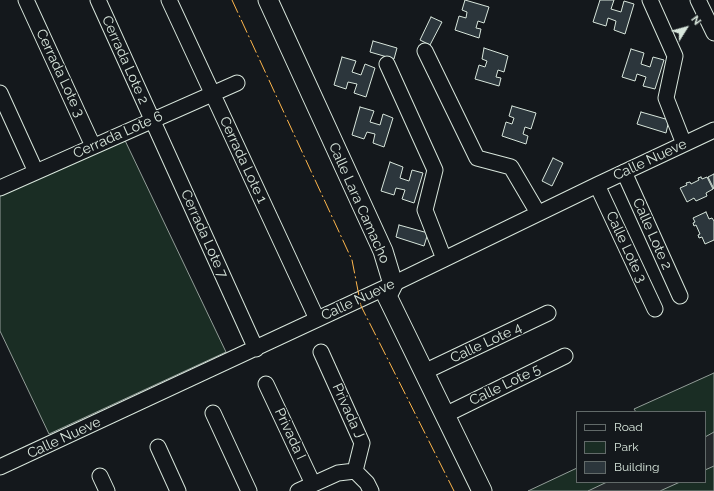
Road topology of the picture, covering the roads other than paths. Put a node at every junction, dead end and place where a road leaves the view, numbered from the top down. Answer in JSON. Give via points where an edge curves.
{"nodes":[{"id":1,"x":26,"y":0,"type":"edge"},
{"id":2,"x":98,"y":0,"type":"edge"},
{"id":3,"x":169,"y":0,"type":"edge"},
{"id":4,"x":268,"y":0,"type":"edge"},
{"id":5,"x":650,"y":0,"type":"edge"},
{"id":6,"x":698,"y":0,"type":"edge"},
{"id":7,"x":714,"y":33,"type":"edge"},
{"id":8,"x":425,"y":51,"type":"dead end"},
{"id":9,"x":387,"y":64,"type":"dead end"},
{"id":10,"x":237,"y":83,"type":"dead end"},
{"id":11,"x":0,"y":93,"type":"edge"},
{"id":12,"x":212,"y":94,"type":"junction"},
{"id":13,"x":152,"y":120,"type":"junction"},
{"id":14,"x":714,"y":130,"type":"edge"},
{"id":15,"x":684,"y":144,"type":"junction"},
{"id":16,"x":94,"y":146,"type":"junction"},
{"id":17,"x":36,"y":172,"type":"junction"},
{"id":18,"x":624,"y":172,"type":"junction"},
{"id":19,"x":597,"y":185,"type":"junction"},
{"id":20,"x":0,"y":188,"type":"edge"},
{"id":21,"x":538,"y":213,"type":"junction"},
{"id":22,"x":444,"y":259,"type":"junction"},
{"id":23,"x":392,"y":284,"type":"junction"},
{"id":24,"x":680,"y":296,"type":"dead end"},
{"id":25,"x":655,"y":309,"type":"dead end"},
{"id":26,"x":548,"y":314,"type":"dead end"},
{"id":27,"x":317,"y":320,"type":"junction"},
{"id":28,"x":256,"y":349,"type":"junction"},
{"id":29,"x":321,"y":352,"type":"dead end"},
{"id":30,"x":565,"y":356,"type":"dead end"},
{"id":31,"x":424,"y":372,"type":"junction"},
{"id":32,"x":266,"y":384,"type":"dead end"},
{"id":33,"x":213,"y":413,"type":"dead end"},
{"id":34,"x":445,"y":415,"type":"junction"},
{"id":35,"x":158,"y":447,"type":"dead end"},
{"id":36,"x":0,"y":468,"type":"edge"},
{"id":37,"x":355,"y":471,"type":"junction"},
{"id":38,"x":100,"y":476,"type":"dead end"},
{"id":39,"x":313,"y":484,"type":"junction"},
{"id":40,"x":107,"y":491,"type":"edge"},
{"id":41,"x":178,"y":491,"type":"edge"},
{"id":42,"x":249,"y":491,"type":"edge"},
{"id":43,"x":298,"y":491,"type":"edge"},
{"id":44,"x":371,"y":491,"type":"edge"},
{"id":45,"x":482,"y":491,"type":"edge"}],
"edges":[{"from":1,"to":16,"type":"street","name":"Cerrada Lote 3"},
{"from":2,"to":13,"type":"street","name":"Cerrada Lote 2"},
{"from":3,"to":12,"type":"street","name":"Cerrada Lote 1"},
{"from":4,"to":23,"type":"main road","name":"Calle Lara Camacho","via":[[383,251]]},
{"from":5,"to":15,"type":"street","via":[[675,56],[666,98]]},
{"from":6,"to":7,"type":"street"},
{"from":8,"to":21,"type":"street","via":[[477,158],[511,167]]},
{"from":9,"to":22,"type":"street","via":[[435,170],[425,210]]},
{"from":10,"to":12,"type":"street","name":"Cerrada Lote 6"},
{"from":11,"to":17,"type":"street"},
{"from":12,"to":13,"type":"street","name":"Cerrada Lote 6"},
{"from":12,"to":27,"type":"street","name":"Cerrada Lote 1"},
{"from":13,"to":16,"type":"street","name":"Cerrada Lote 6"},
{"from":13,"to":28,"type":"street","name":"Cerrada Lote 7"},
{"from":14,"to":15,"type":"street","name":"Calle Nueve"},
{"from":15,"to":18,"type":"street","name":"Calle Nueve"},
{"from":16,"to":17,"type":"street","name":"Cerrada Lote 6"},
{"from":17,"to":20,"type":"street","name":"Cerrada Lote 6"},
{"from":18,"to":19,"type":"street","name":"Calle Nueve"},
{"from":18,"to":24,"type":"street","name":"Calle Lote 2"},
{"from":19,"to":21,"type":"street","name":"Calle Nueve"},
{"from":19,"to":25,"type":"street","name":"Calle Lote 3"},
{"from":21,"to":22,"type":"street","name":"Calle Nueve"},
{"from":22,"to":23,"type":"street","name":"Calle Nueve"},
{"from":23,"to":27,"type":"street","name":"Calle Nueve"},
{"from":23,"to":31,"type":"main road","name":"Calle Lara Camacho","via":[[387,296]]},
{"from":26,"to":31,"type":"street","name":"Calle Lote 4"},
{"from":27,"to":28,"type":"street","name":"Calle Nueve"},
{"from":28,"to":36,"type":"street","name":"Calle Nueve"},
{"from":29,"to":37,"type":"street","name":"Privada J","via":[[362,443]]},
{"from":30,"to":34,"type":"street","name":"Calle Lote 5"},
{"from":31,"to":34,"type":"main road","name":"Calle Lara Camacho"},
{"from":32,"to":39,"type":"street","name":"Privada I"},
{"from":33,"to":42,"type":"street"},
{"from":34,"to":45,"type":"main road","name":"Calle Lara Camacho"},
{"from":35,"to":41,"type":"street"},
{"from":37,"to":39,"type":"street","via":[[338,473]]},
{"from":37,"to":44,"type":"street"},
{"from":38,"to":40,"type":"street"},
{"from":39,"to":43,"type":"street"}]}
